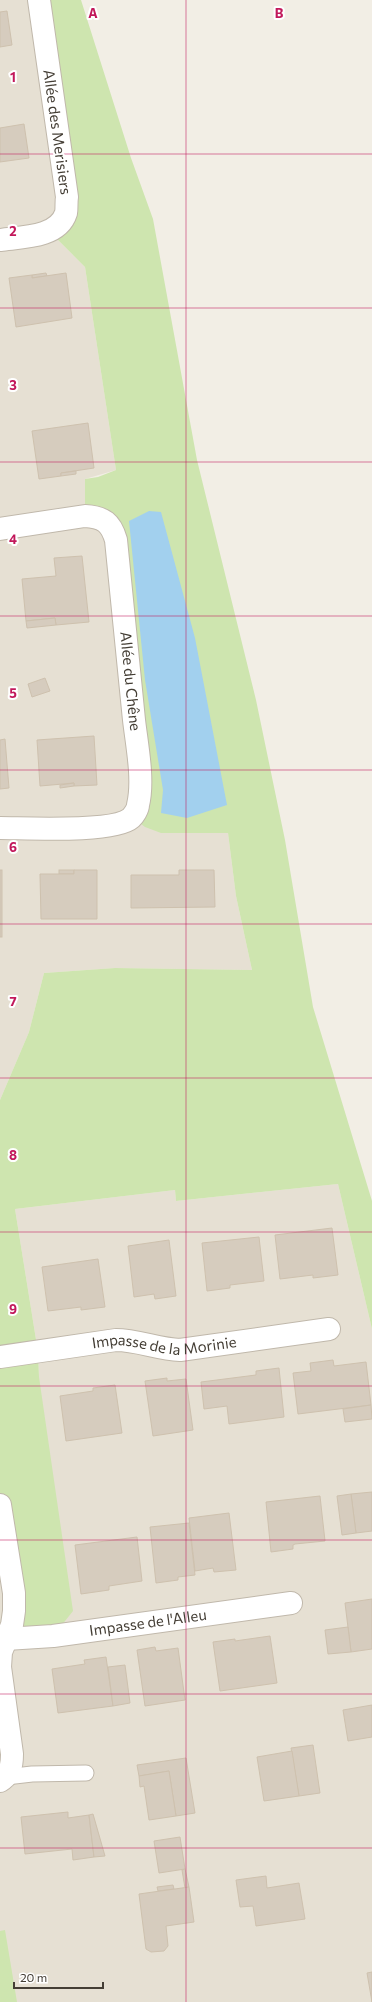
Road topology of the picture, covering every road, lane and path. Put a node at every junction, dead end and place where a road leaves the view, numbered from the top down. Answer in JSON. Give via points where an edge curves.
{"nodes":[{"id":1,"x":39,"y":0,"type":"edge"},
{"id":2,"x":0,"y":240,"type":"edge"},
{"id":3,"x":0,"y":529,"type":"edge"},
{"id":4,"x":0,"y":828,"type":"edge"},
{"id":5,"x":329,"y":1328,"type":"dead end"},
{"id":6,"x":0,"y":1357,"type":"edge"},
{"id":7,"x":0,"y":1505,"type":"edge"},
{"id":8,"x":291,"y":1604,"type":"dead end"},
{"id":9,"x":6,"y":1639,"type":"junction"},
{"id":10,"x":0,"y":1667,"type":"edge"},
{"id":11,"x":86,"y":1773,"type":"dead end"},
{"id":12,"x":3,"y":1779,"type":"edge"}],
"edges":[{"from":1,"to":2,"type":"street","name":"Allée des Merisiers","via":[[67,197],[66,213],[59,224],[49,232]]},
{"from":3,"to":4,"type":"street","name":"Allée du Chêne","via":[[86,516],[109,523],[113,529],[129,663],[139,793],[138,806],[132,817],[124,823],[96,827]]},
{"from":5,"to":6,"type":"street","name":"Impasse de la Morinie","via":[[180,1350],[164,1349],[129,1340],[116,1340]]},
{"from":7,"to":9,"type":"street","via":[[14,1593],[12,1625]]},
{"from":8,"to":9,"type":"street","name":"Impasse de l'Alleu","via":[[53,1636]]},
{"from":9,"to":10,"type":"street","via":[[1,1652]]},
{"from":10,"to":12,"type":"street","via":[[12,1754],[12,1766]]},
{"from":11,"to":12,"type":"lane"}]}
